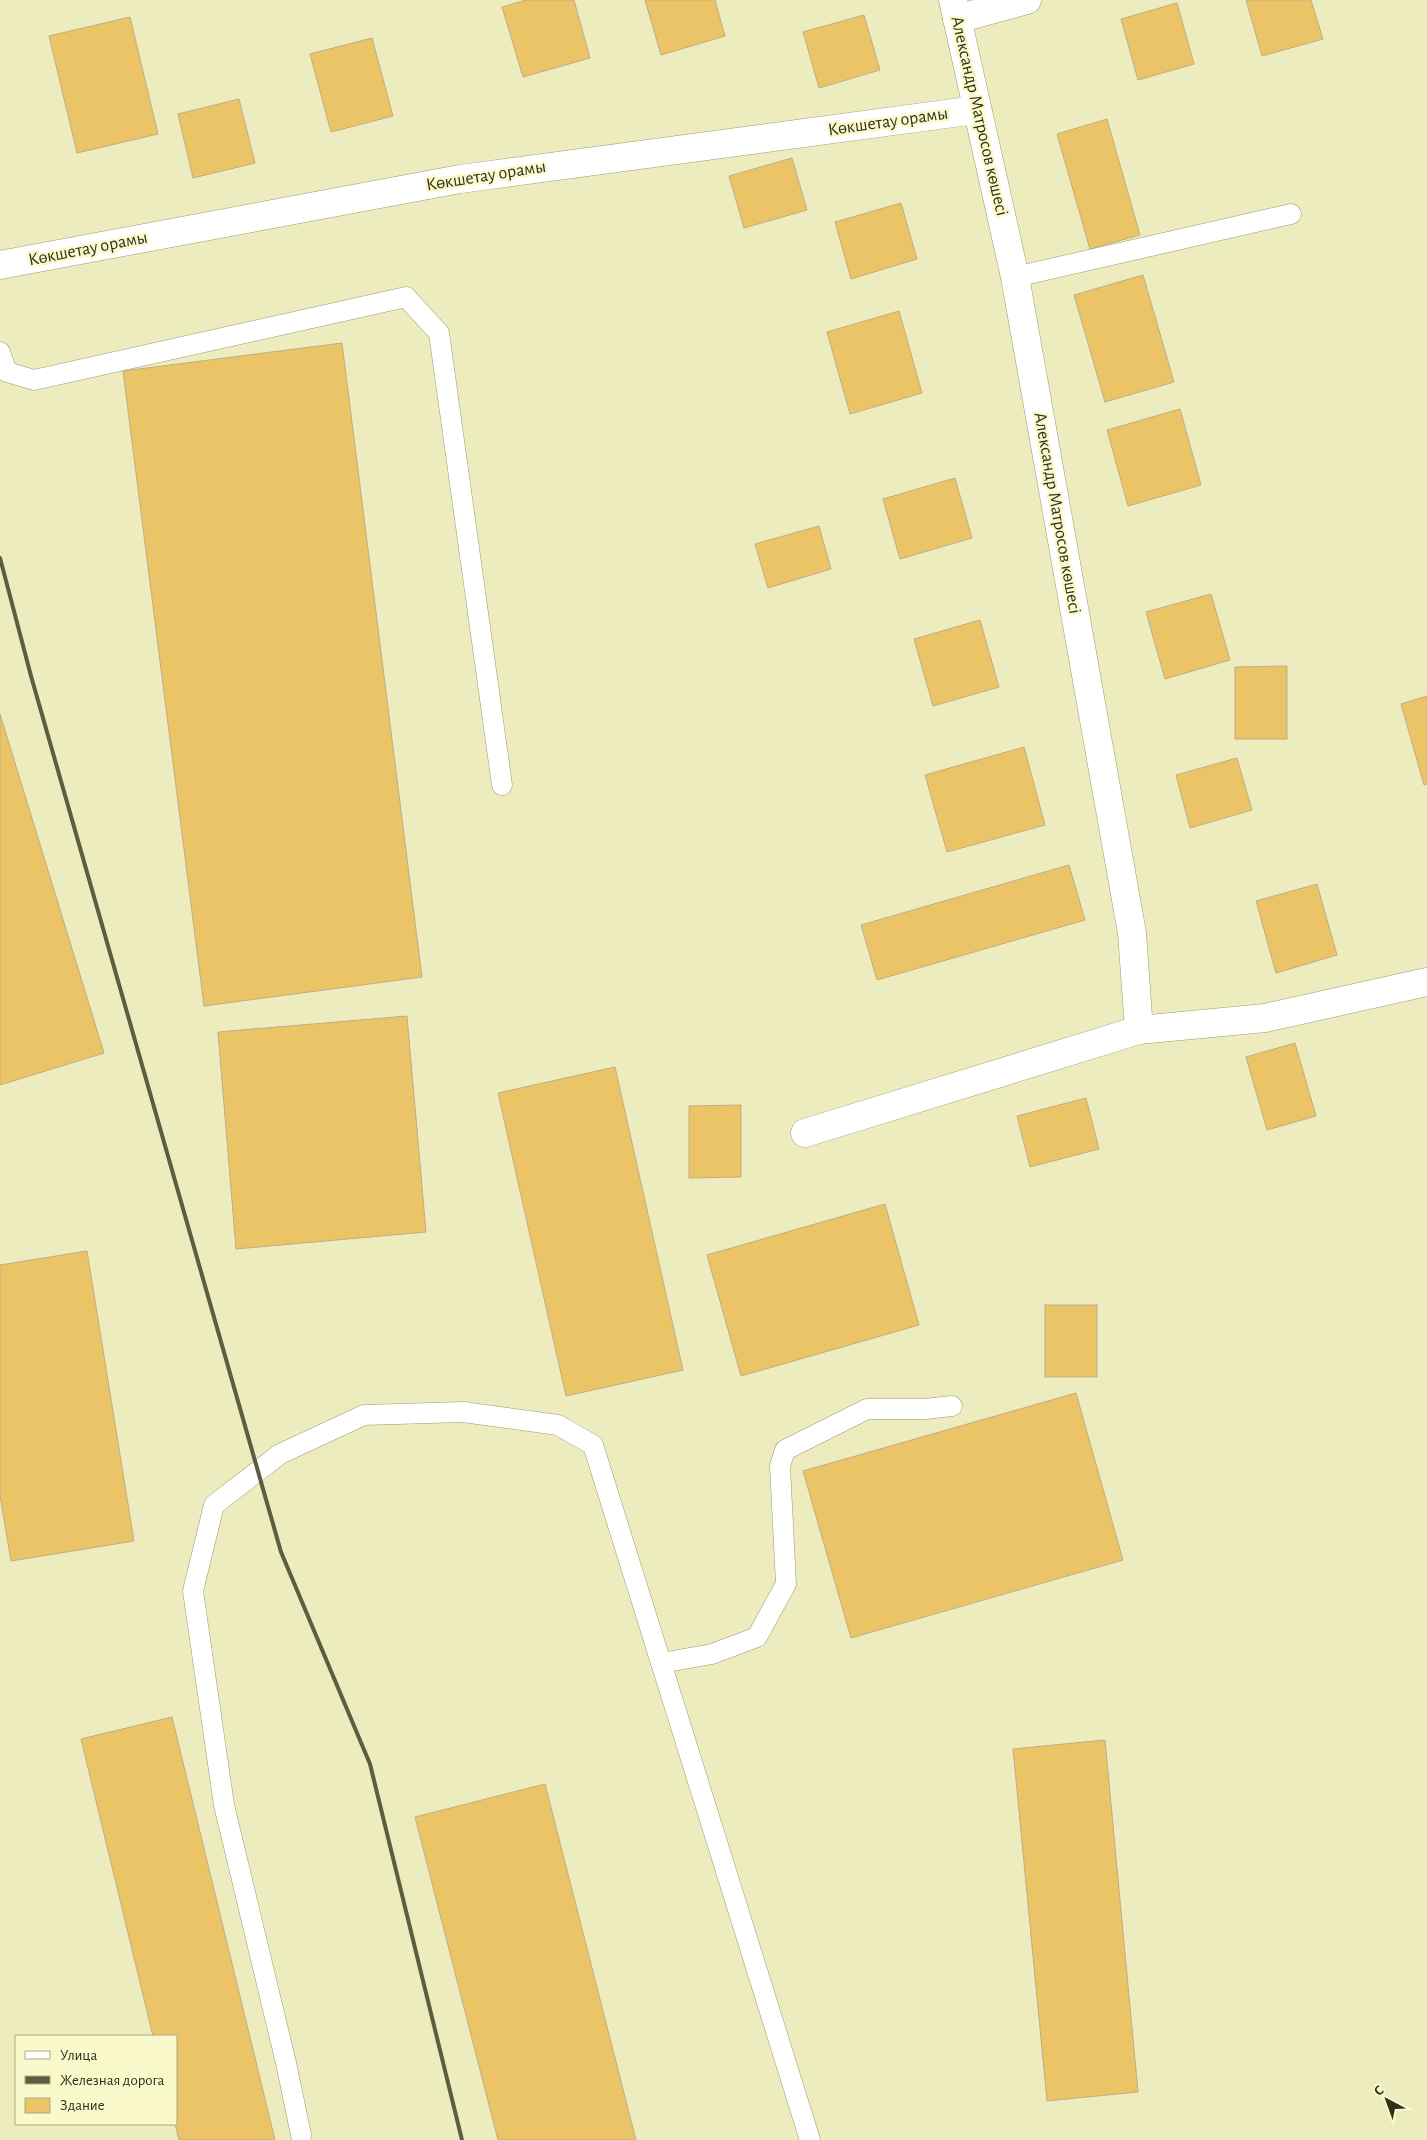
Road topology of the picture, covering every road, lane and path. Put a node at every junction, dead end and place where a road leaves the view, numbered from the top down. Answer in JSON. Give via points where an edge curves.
{"nodes":[{"id":1,"x":1027,"y":0,"type":"edge"},
{"id":2,"x":955,"y":10,"type":"edge"},
{"id":3,"x":976,"y":110,"type":"junction"},
{"id":4,"x":1291,"y":214,"type":"dead end"},
{"id":5,"x":0,"y":265,"type":"edge"},
{"id":6,"x":1015,"y":277,"type":"junction"},
{"id":7,"x":0,"y":352,"type":"edge"},
{"id":8,"x":502,"y":785,"type":"dead end"},
{"id":9,"x":1427,"y":982,"type":"edge"},
{"id":10,"x":1139,"y":1030,"type":"junction"},
{"id":11,"x":805,"y":1132,"type":"dead end"},
{"id":12,"x":952,"y":1406,"type":"dead end"},
{"id":13,"x":661,"y":1663,"type":"junction"},
{"id":14,"x":301,"y":2135,"type":"dead end"},
{"id":15,"x":810,"y":2140,"type":"edge"}],
"edges":[{"from":1,"to":2,"type":"street"},
{"from":2,"to":3,"type":"street","name":"Александр Матросов көшесі"},
{"from":3,"to":5,"type":"street","name":"Көкшетау орамы","via":[[460,179]]},
{"from":3,"to":6,"type":"street","name":"Александр Матросов көшесі"},
{"from":4,"to":6,"type":"lane"},
{"from":6,"to":10,"type":"street","name":"Александр Матросов көшесі","via":[[1132,933]]},
{"from":7,"to":8,"type":"lane","via":[[8,372],[34,380],[406,296],[439,333]]},
{"from":9,"to":10,"type":"street","via":[[1265,1018]]},
{"from":10,"to":11,"type":"street"},
{"from":12,"to":13,"type":"lane","via":[[867,1409],[785,1450],[780,1466],[786,1584],[757,1637],[712,1654]]},
{"from":13,"to":14,"type":"lane","via":[[593,1445],[558,1425],[463,1412],[364,1415],[280,1454],[214,1505],[193,1591],[224,1805]]},
{"from":13,"to":15,"type":"lane"}]}
